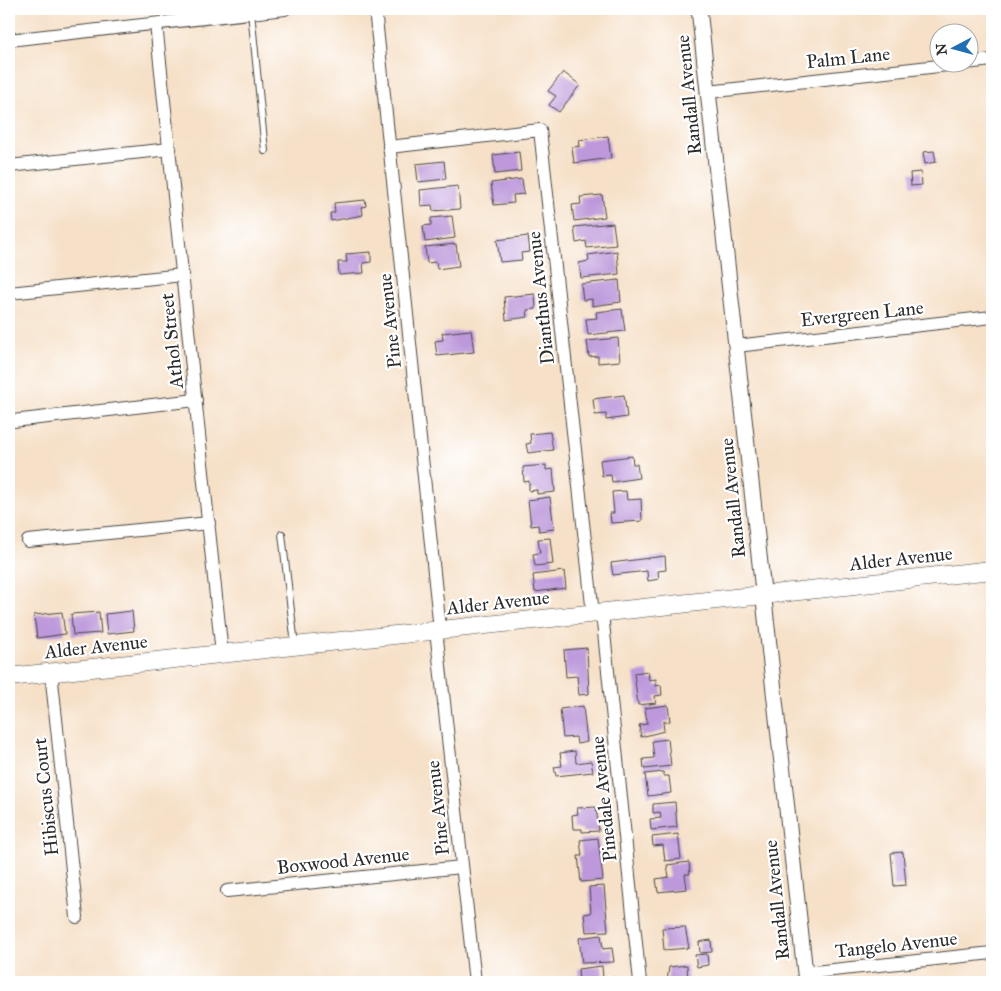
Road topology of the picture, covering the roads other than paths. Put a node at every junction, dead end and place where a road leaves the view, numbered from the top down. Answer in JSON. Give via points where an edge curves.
{"nodes":[{"id":1,"x":285,"y":9,"type":"edge"},
{"id":2,"x":374,"y":9,"type":"edge"},
{"id":3,"x":699,"y":9,"type":"edge"},
{"id":4,"x":251,"y":12,"type":"junction"},
{"id":5,"x":156,"y":24,"type":"junction"},
{"id":6,"x":9,"y":40,"type":"edge"},
{"id":7,"x":992,"y":60,"type":"edge"},
{"id":8,"x":708,"y":92,"type":"junction"},
{"id":9,"x":389,"y":147,"type":"junction"},
{"id":10,"x":170,"y":149,"type":"junction"},
{"id":11,"x":265,"y":151,"type":"dead end"},
{"id":12,"x":9,"y":166,"type":"edge"},
{"id":13,"x":183,"y":275,"type":"junction"},
{"id":14,"x":9,"y":293,"type":"edge"},
{"id":15,"x":992,"y":318,"type":"edge"},
{"id":16,"x":736,"y":346,"type":"junction"},
{"id":17,"x":196,"y":400,"type":"junction"},
{"id":18,"x":13,"y":421,"type":"dead end"},
{"id":19,"x":209,"y":523,"type":"junction"},
{"id":20,"x":282,"y":534,"type":"dead end"},
{"id":21,"x":28,"y":541,"type":"dead end"},
{"id":22,"x":992,"y":570,"type":"edge"},
{"id":23,"x":762,"y":594,"type":"junction"},
{"id":24,"x":598,"y":613,"type":"junction"},
{"id":25,"x":438,"y":630,"type":"junction"},
{"id":26,"x":295,"y":646,"type":"junction"},
{"id":27,"x":222,"y":654,"type":"junction"},
{"id":28,"x":51,"y":672,"type":"junction"},
{"id":29,"x":9,"y":677,"type":"edge"},
{"id":30,"x":462,"y":867,"type":"junction"},
{"id":31,"x":227,"y":891,"type":"dead end"},
{"id":32,"x":77,"y":917,"type":"dead end"},
{"id":33,"x":992,"y":953,"type":"edge"},
{"id":34,"x":805,"y":978,"type":"edge"},
{"id":35,"x":475,"y":982,"type":"edge"},
{"id":36,"x":640,"y":982,"type":"edge"}],
"edges":[{"from":1,"to":4,"type":"street"},
{"from":2,"to":9,"type":"street","name":"Pine Avenue"},
{"from":3,"to":8,"type":"street","name":"Randall Avenue"},
{"from":4,"to":5,"type":"street"},
{"from":4,"to":11,"type":"lane"},
{"from":5,"to":6,"type":"street"},
{"from":5,"to":10,"type":"street","name":"Athol Street"},
{"from":7,"to":8,"type":"street","name":"Palm Lane"},
{"from":8,"to":16,"type":"street","name":"Randall Avenue"},
{"from":9,"to":24,"type":"street","name":"Dianthus Avenue","via":[[540,130]]},
{"from":9,"to":25,"type":"street","name":"Pine Avenue"},
{"from":10,"to":12,"type":"street"},
{"from":10,"to":13,"type":"street","name":"Athol Street"},
{"from":13,"to":14,"type":"street"},
{"from":13,"to":17,"type":"street","name":"Athol Street"},
{"from":15,"to":16,"type":"street","name":"Evergreen Lane"},
{"from":16,"to":23,"type":"street","name":"Randall Avenue"},
{"from":17,"to":18,"type":"street"},
{"from":17,"to":19,"type":"street","name":"Athol Street"},
{"from":19,"to":21,"type":"street"},
{"from":19,"to":27,"type":"street","name":"Athol Street"},
{"from":20,"to":26,"type":"lane"},
{"from":22,"to":23,"type":"main road","name":"Alder Avenue"},
{"from":23,"to":24,"type":"main road","name":"Alder Avenue"},
{"from":23,"to":34,"type":"street","name":"Randall Avenue"},
{"from":24,"to":25,"type":"main road","name":"Alder Avenue"},
{"from":24,"to":36,"type":"street","name":"Pinedale Avenue"},
{"from":25,"to":26,"type":"main road","name":"Alder Avenue"},
{"from":25,"to":30,"type":"street","name":"Pine Avenue"},
{"from":26,"to":27,"type":"main road","name":"Alder Avenue"},
{"from":27,"to":28,"type":"main road","name":"Alder Avenue"},
{"from":28,"to":29,"type":"main road","name":"Alder Avenue"},
{"from":28,"to":32,"type":"street","name":"Hibiscus Court"},
{"from":30,"to":31,"type":"street","name":"Boxwood Avenue"},
{"from":30,"to":35,"type":"street","name":"Pine Avenue"},
{"from":33,"to":34,"type":"street","name":"Tangelo Avenue"}]}
